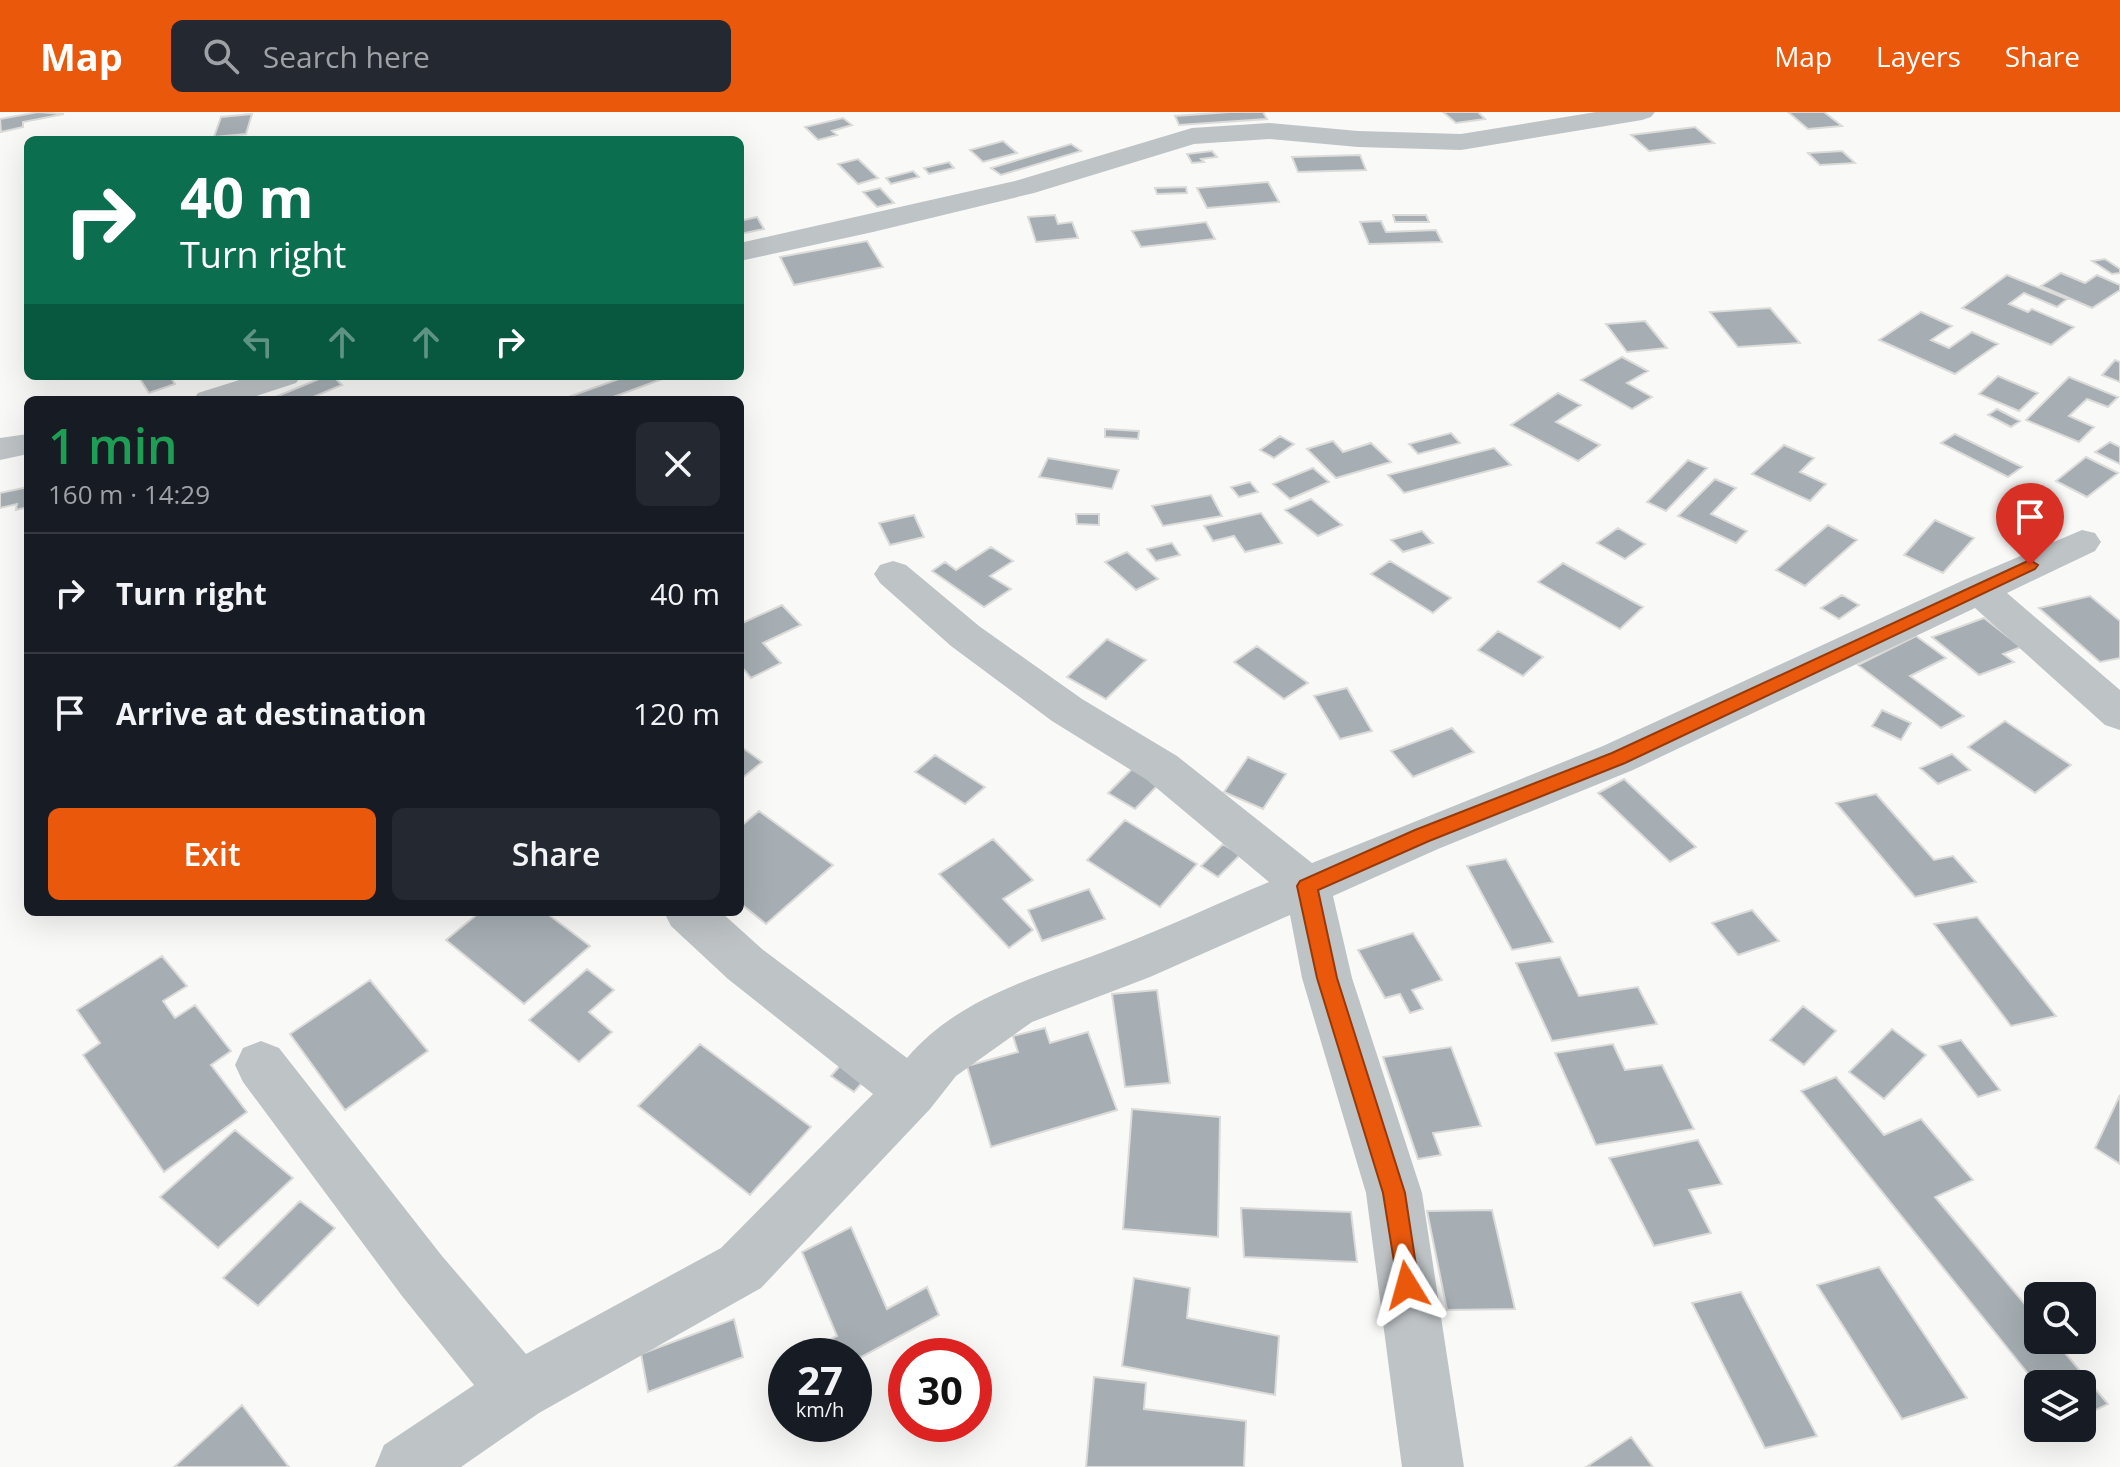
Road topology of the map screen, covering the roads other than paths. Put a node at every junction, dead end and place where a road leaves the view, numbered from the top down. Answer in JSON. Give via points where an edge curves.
{"nodes":[{"id":1,"x":1349,"y":112,"type":"edge"},
{"id":2,"x":1642,"y":112,"type":"edge"},
{"id":3,"x":1269,"y":131,"type":"junction"},
{"id":4,"x":744,"y":251,"type":"edge"},
{"id":5,"x":272,"y":380,"type":"edge"},
{"id":6,"x":222,"y":396,"type":"edge"},
{"id":7,"x":24,"y":445,"type":"edge"},
{"id":8,"x":0,"y":449,"type":"edge"},
{"id":9,"x":2082,"y":542,"type":"dead end"},
{"id":10,"x":893,"y":574,"type":"dead end"},
{"id":11,"x":1978,"y":589,"type":"junction"},
{"id":12,"x":2120,"y":714,"type":"edge"},
{"id":13,"x":1307,"y":886,"type":"junction"},
{"id":14,"x":692,"y":916,"type":"edge"},
{"id":15,"x":261,"y":1065,"type":"dead end"},
{"id":16,"x":911,"y":1092,"type":"junction"},
{"id":17,"x":518,"y":1392,"type":"junction"},
{"id":18,"x":406,"y":1467,"type":"edge"},
{"id":19,"x":1433,"y":1467,"type":"edge"}],
"edges":[{"from":1,"to":3,"type":"street"},
{"from":2,"to":3,"type":"street","via":[[1461,142]]},
{"from":3,"to":4,"type":"street","via":[[1192,136],[1024,187]]},
{"from":5,"to":6,"type":"street"},
{"from":7,"to":8,"type":"street"},
{"from":9,"to":11,"type":"street"},
{"from":10,"to":13,"type":"street","via":[[965,636],[1067,710],[1162,768]]},
{"from":11,"to":12,"type":"street"},
{"from":11,"to":13,"type":"street","via":[[1618,758]]},
{"from":13,"to":16,"type":"street","via":[[1133,962],[1014,1006],[938,1059]]},
{"from":13,"to":19,"type":"street","via":[[1327,978],[1394,1193]]},
{"from":14,"to":16,"type":"street","via":[[745,964]]},
{"from":15,"to":17,"type":"street"},
{"from":16,"to":17,"type":"street","via":[[741,1268]]},
{"from":17,"to":18,"type":"street"}]}
